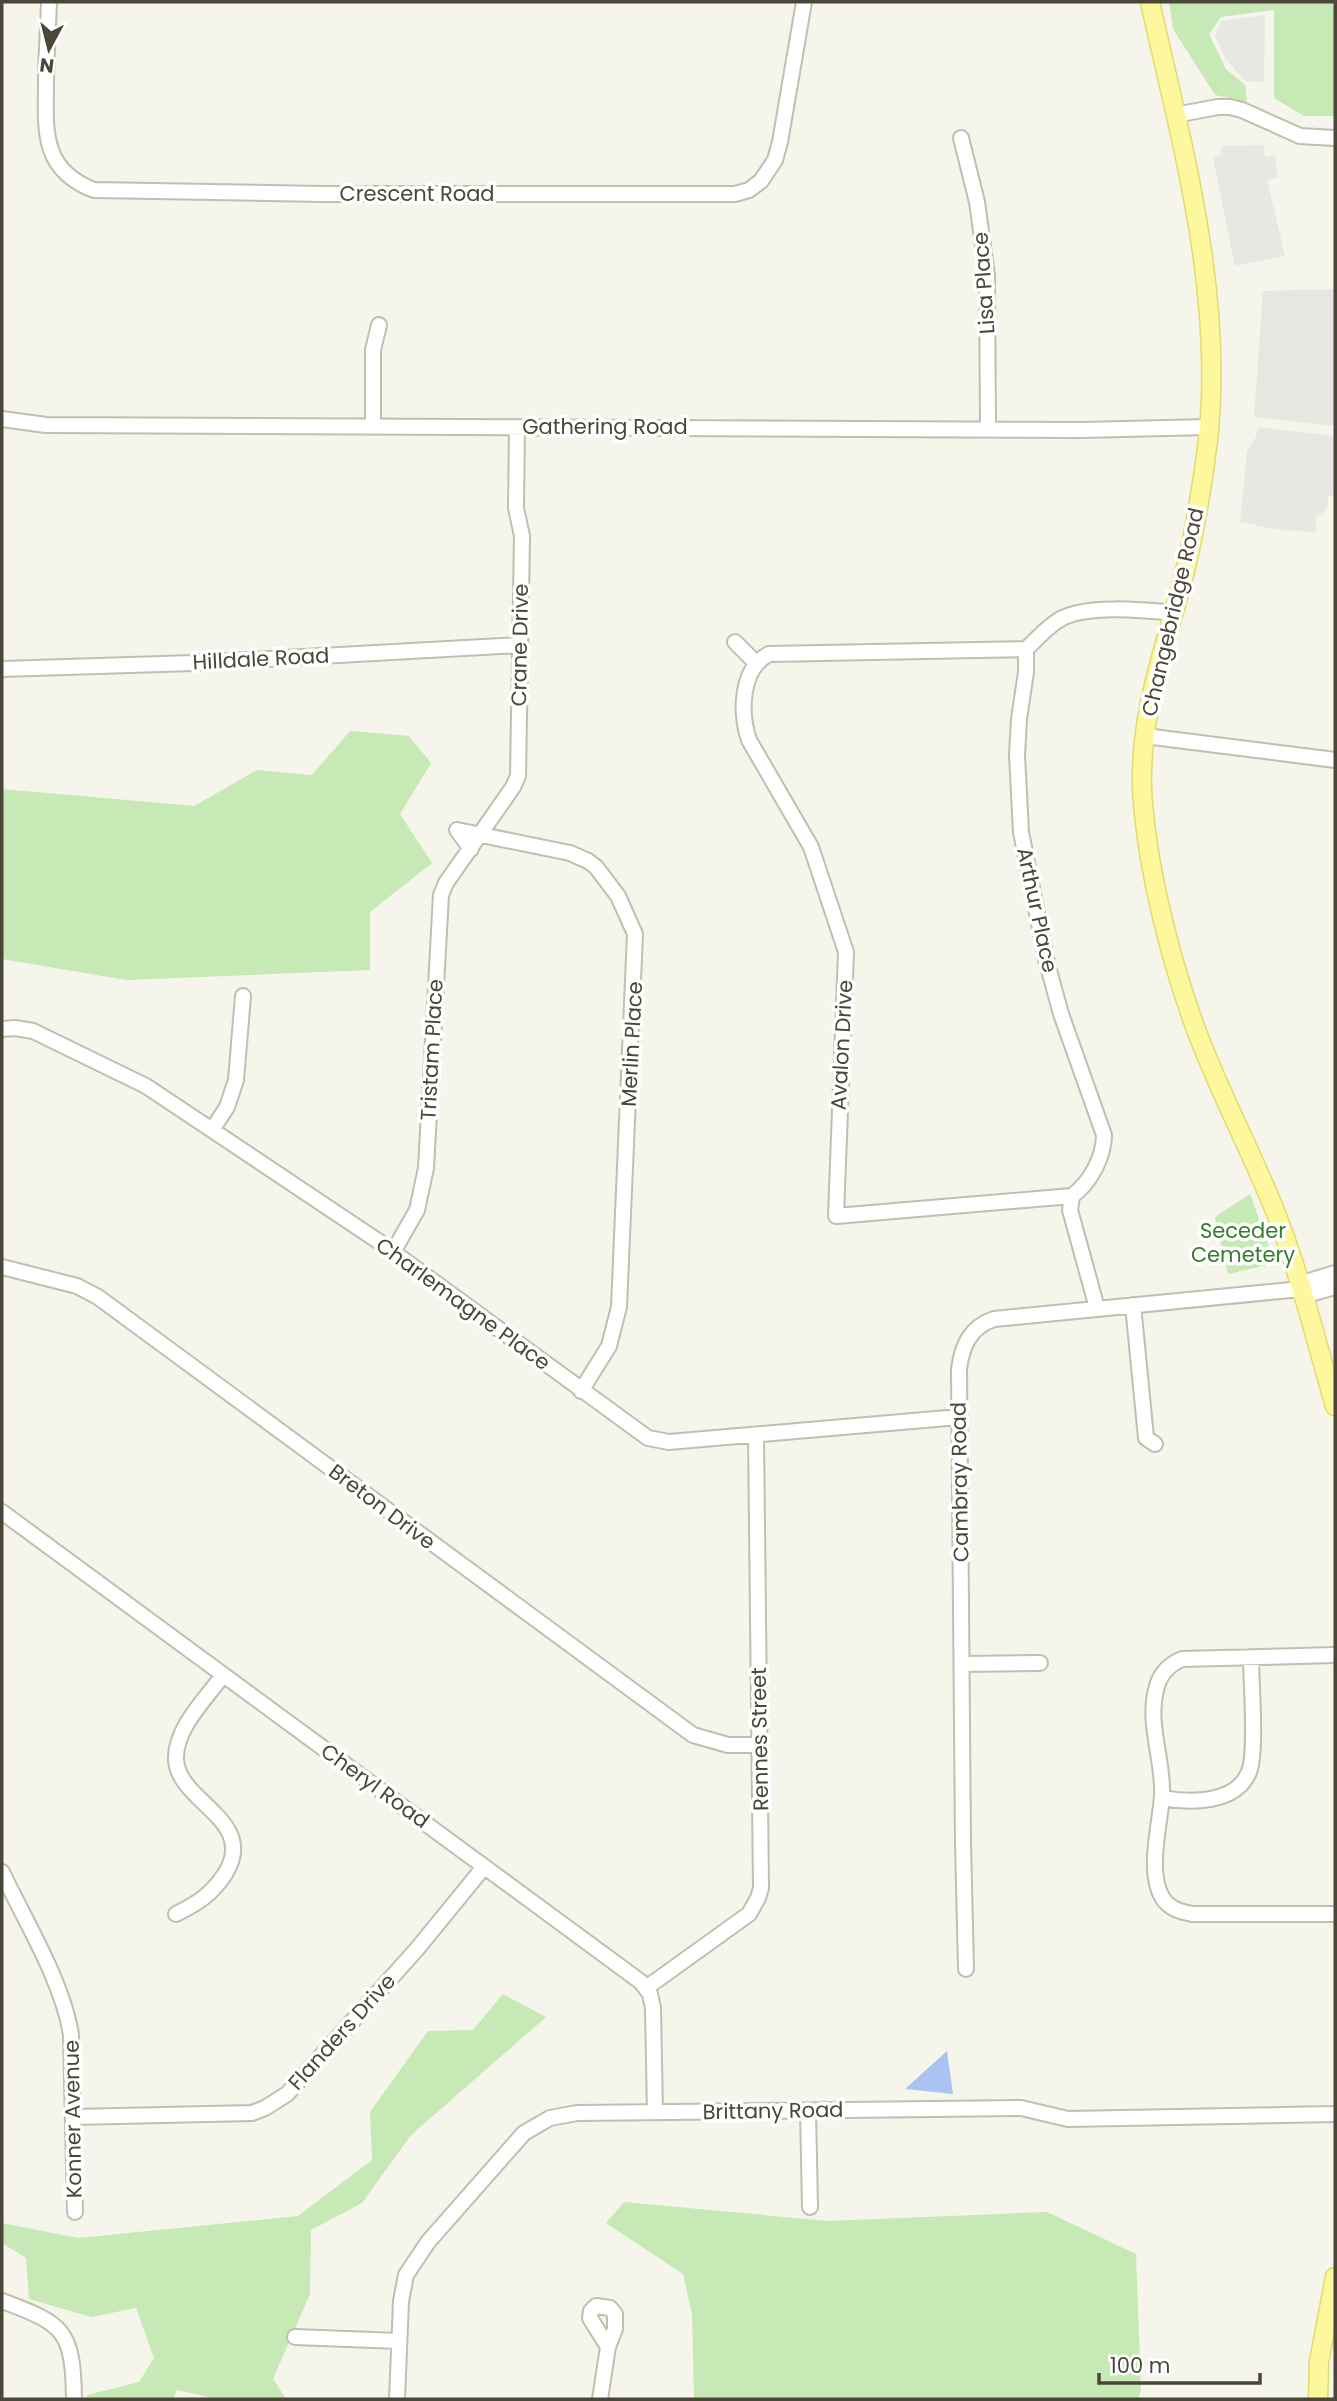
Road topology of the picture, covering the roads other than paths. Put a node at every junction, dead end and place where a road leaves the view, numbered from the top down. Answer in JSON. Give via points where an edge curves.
{"nodes":[{"id":1,"x":49,"y":2,"type":"edge"},
{"id":2,"x":804,"y":2,"type":"edge"},
{"id":3,"x":1150,"y":2,"type":"edge"},
{"id":4,"x":1175,"y":115,"type":"junction"},
{"id":5,"x":961,"y":138,"type":"dead end"},
{"id":6,"x":1335,"y":138,"type":"edge"},
{"id":7,"x":379,"y":325,"type":"dead end"},
{"id":8,"x":2,"y":419,"type":"edge"},
{"id":9,"x":373,"y":426,"type":"junction"},
{"id":10,"x":517,"y":427,"type":"junction"},
{"id":11,"x":1209,"y":427,"type":"junction"},
{"id":12,"x":988,"y":429,"type":"junction"},
{"id":13,"x":1173,"y":613,"type":"junction"},
{"id":14,"x":735,"y":642,"type":"dead end"},
{"id":15,"x":521,"y":645,"type":"junction"},
{"id":16,"x":1026,"y":649,"type":"junction"},
{"id":17,"x":756,"y":663,"type":"junction"},
{"id":18,"x":2,"y":669,"type":"edge"},
{"id":19,"x":1145,"y":736,"type":"junction"},
{"id":20,"x":1335,"y":760,"type":"edge"},
{"id":21,"x":480,"y":835,"type":"junction"},
{"id":22,"x":471,"y":849,"type":"junction"},
{"id":23,"x":243,"y":996,"type":"dead end"},
{"id":24,"x":2,"y":1029,"type":"edge"},
{"id":25,"x":212,"y":1130,"type":"junction"},
{"id":26,"x":1072,"y":1196,"type":"junction"},
{"id":27,"x":393,"y":1252,"type":"junction"},
{"id":28,"x":2,"y":1267,"type":"edge"},
{"id":29,"x":1335,"y":1273,"type":"edge"},
{"id":30,"x":1335,"y":1287,"type":"edge"},
{"id":31,"x":1301,"y":1290,"type":"junction"},
{"id":32,"x":1133,"y":1305,"type":"junction"},
{"id":33,"x":1097,"y":1308,"type":"junction"},
{"id":34,"x":581,"y":1391,"type":"junction"},
{"id":35,"x":1335,"y":1406,"type":"edge"},
{"id":36,"x":959,"y":1417,"type":"junction"},
{"id":37,"x":756,"y":1435,"type":"junction"},
{"id":38,"x":1155,"y":1444,"type":"dead end"},
{"id":39,"x":2,"y":1512,"type":"edge"},
{"id":40,"x":1335,"y":1656,"type":"edge"},
{"id":41,"x":1251,"y":1657,"type":"junction"},
{"id":42,"x":1040,"y":1663,"type":"dead end"},
{"id":43,"x":962,"y":1664,"type":"junction"},
{"id":44,"x":223,"y":1675,"type":"junction"},
{"id":45,"x":761,"y":1745,"type":"junction"},
{"id":46,"x":1162,"y":1798,"type":"junction"},
{"id":47,"x":484,"y":1867,"type":"junction"},
{"id":48,"x":2,"y":1872,"type":"edge"},
{"id":49,"x":176,"y":1914,"type":"dead end"},
{"id":50,"x":1335,"y":1914,"type":"edge"},
{"id":51,"x":967,"y":1969,"type":"dead end"},
{"id":52,"x":646,"y":1988,"type":"junction"},
{"id":53,"x":808,"y":2110,"type":"junction"},
{"id":54,"x":655,"y":2112,"type":"junction"},
{"id":55,"x":1335,"y":2114,"type":"edge"},
{"id":56,"x":73,"y":2117,"type":"junction"},
{"id":57,"x":810,"y":2207,"type":"dead end"},
{"id":58,"x":75,"y":2212,"type":"dead end"},
{"id":59,"x":1335,"y":2277,"type":"edge"},
{"id":60,"x":2,"y":2301,"type":"edge"},
{"id":61,"x":295,"y":2337,"type":"dead end"},
{"id":62,"x":399,"y":2341,"type":"junction"},
{"id":63,"x":608,"y":2347,"type":"dead end"},
{"id":64,"x":74,"y":2399,"type":"edge"},
{"id":65,"x":397,"y":2399,"type":"edge"},
{"id":66,"x":600,"y":2399,"type":"edge"},
{"id":67,"x":1318,"y":2399,"type":"edge"}],
"edges":[{"from":1,"to":2,"type":"street","name":"Crescent Road","via":[[47,139],[59,166],[94,190],[648,195],[735,194],[761,181],[780,142]]},
{"from":3,"to":4,"type":"main road","name":"Changebridge Road"},
{"from":4,"to":6,"type":"street","via":[[1230,107],[1300,136]]},
{"from":4,"to":11,"type":"main road","name":"Changebridge Road","via":[[1208,303]]},
{"from":5,"to":12,"type":"street","name":"Lisa Place","via":[[986,263]]},
{"from":7,"to":9,"type":"street","via":[[373,350]]},
{"from":8,"to":9,"type":"street","name":"Gathering Road","via":[[47,425]]},
{"from":9,"to":10,"type":"street","name":"Gathering Road"},
{"from":10,"to":12,"type":"street","name":"Gathering Road"},
{"from":10,"to":15,"type":"street","name":"Crane Drive"},
{"from":11,"to":12,"type":"street","name":"Gathering Road"},
{"from":11,"to":13,"type":"main road","name":"Changebridge Road","via":[[1198,508]]},
{"from":13,"to":16,"type":"street","via":[[1070,614]]},
{"from":13,"to":19,"type":"main road","name":"Changebridge Road","via":[[1150,697]]},
{"from":14,"to":17,"type":"street"},
{"from":15,"to":18,"type":"street","name":"Hilldale Road"},
{"from":15,"to":21,"type":"street","name":"Crane Drive","via":[[518,776]]},
{"from":16,"to":17,"type":"street","via":[[776,653]]},
{"from":16,"to":26,"type":"street","name":"Arthur Place","via":[[1017,755],[1021,832],[1061,1014],[1104,1135],[1098,1163]]},
{"from":17,"to":26,"type":"street","name":"Avalon Drive","via":[[744,701],[744,726],[811,847],[847,957],[836,1216]]},
{"from":19,"to":20,"type":"street"},
{"from":19,"to":31,"type":"main road","name":"Changebridge Road","via":[[1146,828],[1180,983],[1273,1206]]},
{"from":21,"to":22,"type":"street","name":"Crane Drive"},
{"from":21,"to":22,"type":"street","name":"Merlin Place","via":[[457,830]]},
{"from":21,"to":34,"type":"street","name":"Merlin Place","via":[[570,853],[588,861],[618,896],[635,934],[619,1307],[606,1353]]},
{"from":22,"to":27,"type":"street","name":"Tristam Place","via":[[442,895],[426,1167],[416,1210]]},
{"from":23,"to":25,"type":"street","via":[[236,1080],[228,1107]]},
{"from":24,"to":25,"type":"street","name":"Charlemagne Place","via":[[33,1031],[77,1052],[146,1086]]},
{"from":25,"to":27,"type":"street","name":"Charlemagne Place"},
{"from":26,"to":33,"type":"street","via":[[1073,1225]]},
{"from":27,"to":34,"type":"street","name":"Charlemagne Place"},
{"from":28,"to":45,"type":"street","name":"Breton Drive","via":[[76,1286],[98,1297],[693,1735],[728,1745]]},
{"from":29,"to":31,"type":"street"},
{"from":30,"to":31,"type":"street"},
{"from":31,"to":32,"type":"street","name":"Cambray Road"},
{"from":31,"to":35,"type":"main road","name":"Changebridge Road"},
{"from":32,"to":33,"type":"street","name":"Cambray Road"},
{"from":32,"to":38,"type":"street","via":[[1146,1438]]},
{"from":33,"to":36,"type":"street","name":"Cambray Road","via":[[994,1319],[975,1329],[961,1355]]},
{"from":34,"to":37,"type":"street","name":"Charlemagne Place","via":[[648,1438],[669,1442]]},
{"from":36,"to":37,"type":"street","name":"Charlemagne Place"},
{"from":36,"to":43,"type":"street","name":"Cambray Road"},
{"from":37,"to":45,"type":"street","name":"Rennes Street"},
{"from":39,"to":44,"type":"street","name":"Cheryl Road"},
{"from":40,"to":41,"type":"street"},
{"from":41,"to":46,"type":"street","via":[[1252,1750],[1245,1780],[1228,1794],[1213,1798]]},
{"from":41,"to":46,"type":"street","via":[[1182,1659],[1164,1671],[1154,1706]]},
{"from":42,"to":43,"type":"street"},
{"from":43,"to":51,"type":"street","name":"Cambray Road"},
{"from":44,"to":47,"type":"street","name":"Cheryl Road"},
{"from":44,"to":49,"type":"street","via":[[182,1732],[176,1758],[183,1781],[227,1827],[230,1864],[201,1902]]},
{"from":45,"to":52,"type":"street","name":"Rennes Street","via":[[762,1875],[758,1898],[748,1914]]},
{"from":46,"to":50,"type":"street","via":[[1156,1874],[1162,1898],[1172,1908],[1194,1914]]},
{"from":47,"to":52,"type":"street","name":"Cheryl Road"},
{"from":47,"to":56,"type":"street","name":"Flanders Drive","via":[[276,2103],[251,2113]]},
{"from":48,"to":56,"type":"street","name":"Konner Avenue","via":[[69,2020]]},
{"from":52,"to":54,"type":"street","via":[[654,2021]]},
{"from":53,"to":54,"type":"street","name":"Brittany Road"},
{"from":53,"to":55,"type":"street","name":"Brittany Road","via":[[1021,2108],[1068,2119]]},
{"from":53,"to":57,"type":"street"},
{"from":54,"to":62,"type":"street","name":"Brittany Road","via":[[564,2114],[524,2133],[428,2242],[406,2275]]},
{"from":56,"to":58,"type":"street","name":"Konner Avenue"},
{"from":59,"to":67,"type":"main road","via":[[1319,2362]]},
{"from":60,"to":64,"type":"street","via":[[48,2319],[65,2337],[72,2357]]},
{"from":61,"to":62,"type":"street"},
{"from":62,"to":65,"type":"street","name":"Brittany Road"},
{"from":63,"to":66,"type":"street"}]}
